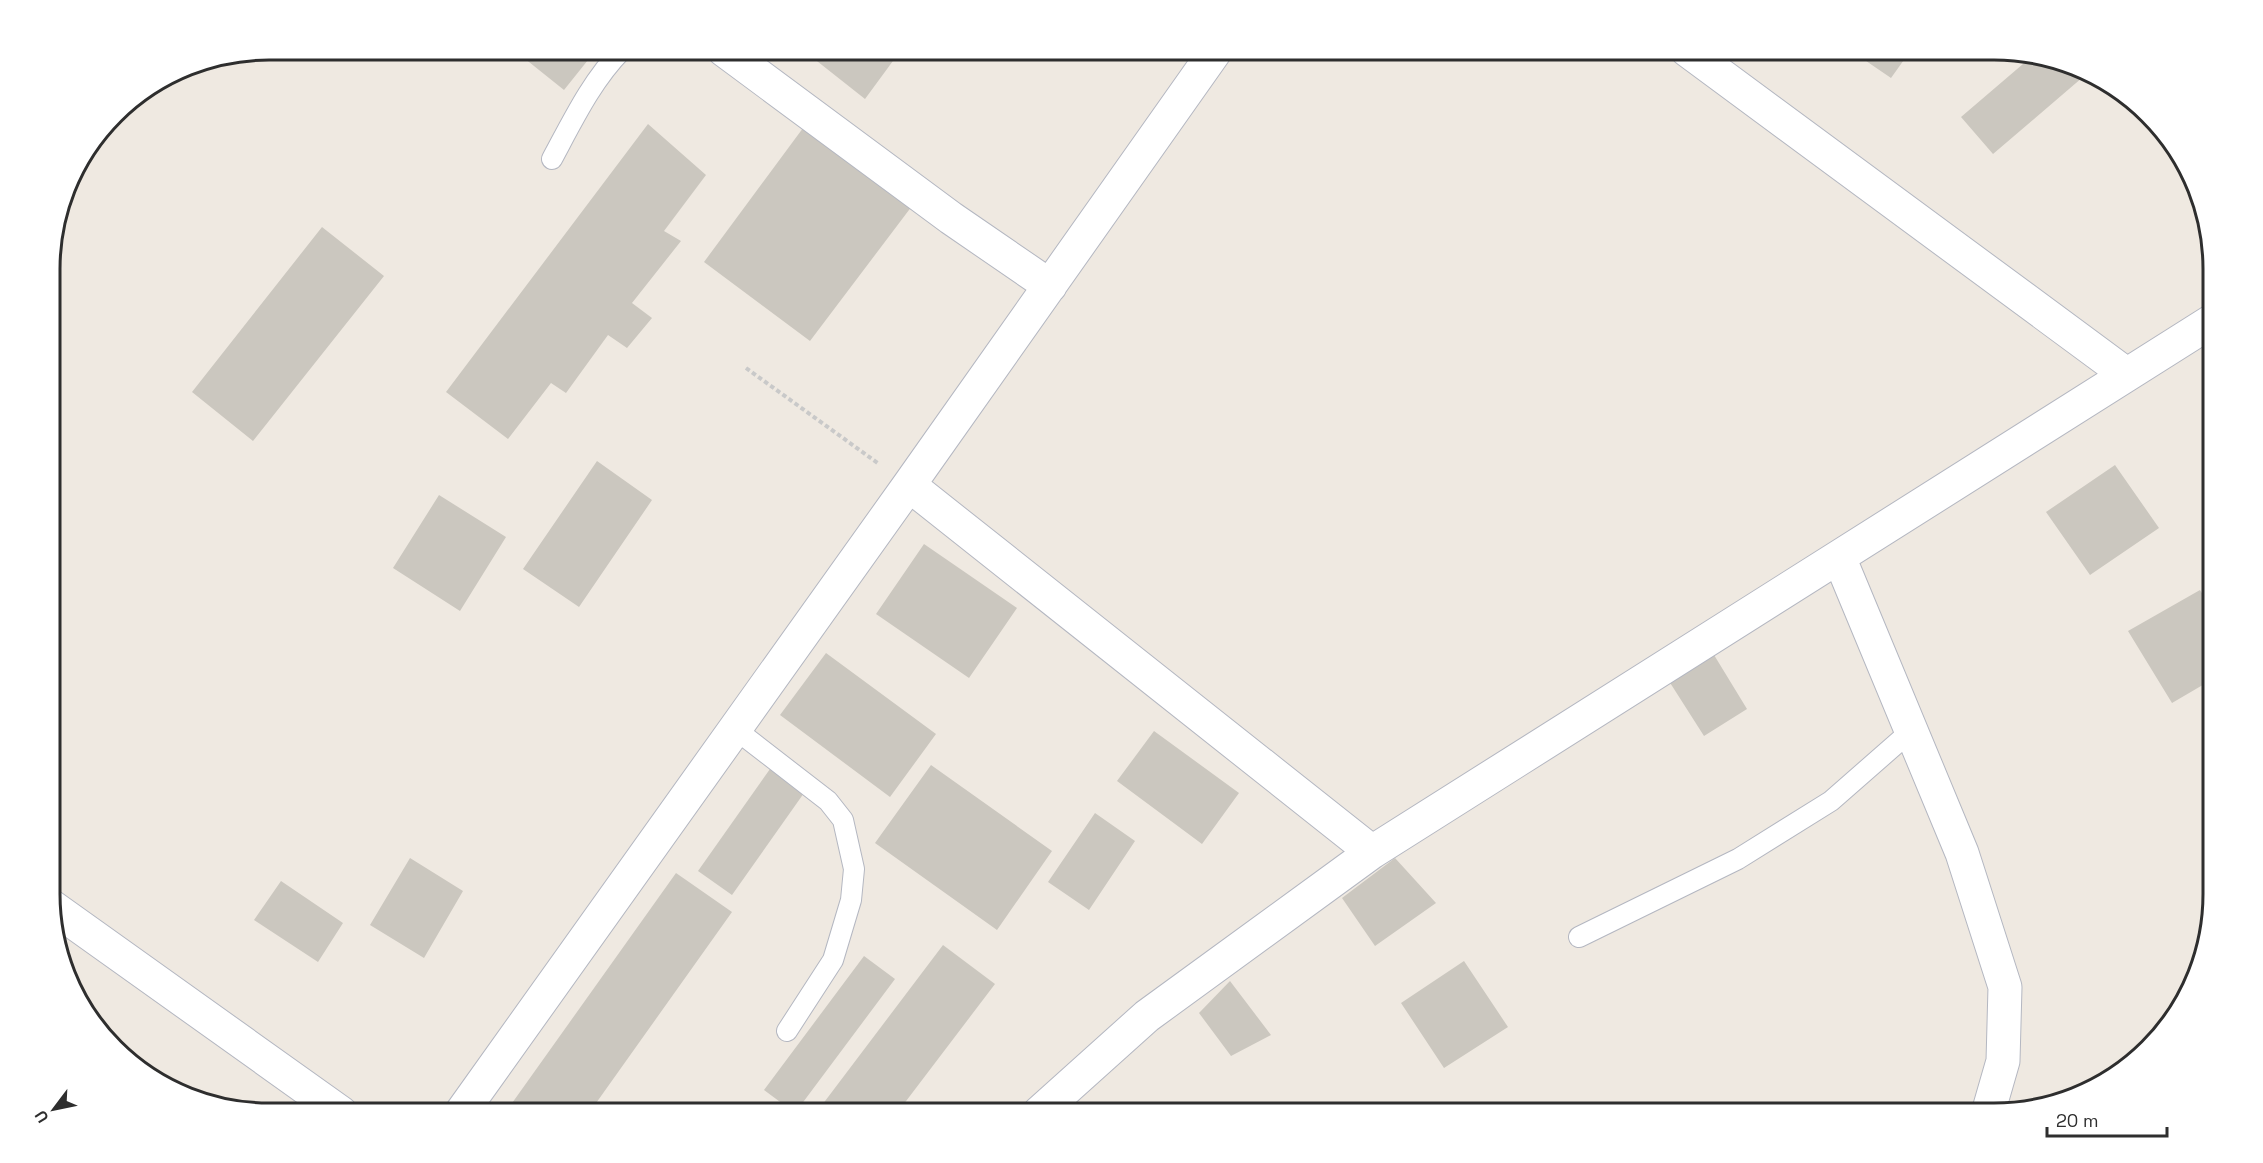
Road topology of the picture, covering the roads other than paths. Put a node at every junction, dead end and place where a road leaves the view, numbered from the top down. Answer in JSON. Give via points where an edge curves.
{"nodes":[{"id":1,"x":613,"y":60,"type":"edge"},
{"id":2,"x":738,"y":60,"type":"edge"},
{"id":3,"x":1209,"y":60,"type":"edge"},
{"id":4,"x":1701,"y":60,"type":"edge"},
{"id":5,"x":552,"y":159,"type":"dead end"},
{"id":6,"x":1050,"y":286,"type":"junction"},
{"id":7,"x":2203,"y":327,"type":"edge"},
{"id":8,"x":2126,"y":374,"type":"junction"},
{"id":9,"x":909,"y":485,"type":"junction"},
{"id":10,"x":1839,"y":557,"type":"junction"},
{"id":11,"x":735,"y":729,"type":"junction"},
{"id":12,"x":1912,"y":730,"type":"junction"},
{"id":13,"x":1372,"y":852,"type":"junction"},
{"id":14,"x":61,"y":913,"type":"edge"},
{"id":15,"x":1579,"y":937,"type":"dead end"},
{"id":16,"x":787,"y":1031,"type":"dead end"},
{"id":17,"x":327,"y":1103,"type":"edge"},
{"id":18,"x":468,"y":1103,"type":"edge"},
{"id":19,"x":1050,"y":1103,"type":"edge"},
{"id":20,"x":1999,"y":1103,"type":"edge"}],
"edges":[{"from":1,"to":5,"type":"lane"},
{"from":2,"to":6,"type":"street"},
{"from":3,"to":6,"type":"street"},
{"from":4,"to":8,"type":"street"},
{"from":6,"to":9,"type":"street"},
{"from":7,"to":8,"type":"street"},
{"from":8,"to":10,"type":"street"},
{"from":9,"to":11,"type":"street"},
{"from":9,"to":13,"type":"street"},
{"from":10,"to":12,"type":"street"},
{"from":10,"to":13,"type":"street"},
{"from":11,"to":16,"type":"lane","via":[[828,801],[843,820],[854,869],[851,900],[833,960]]},
{"from":11,"to":18,"type":"street"},
{"from":12,"to":15,"type":"lane","via":[[1831,801],[1738,860]]},
{"from":12,"to":20,"type":"street","via":[[1962,853],[2005,987]]},
{"from":13,"to":19,"type":"street","via":[[1147,1016]]},
{"from":14,"to":17,"type":"street"}]}
